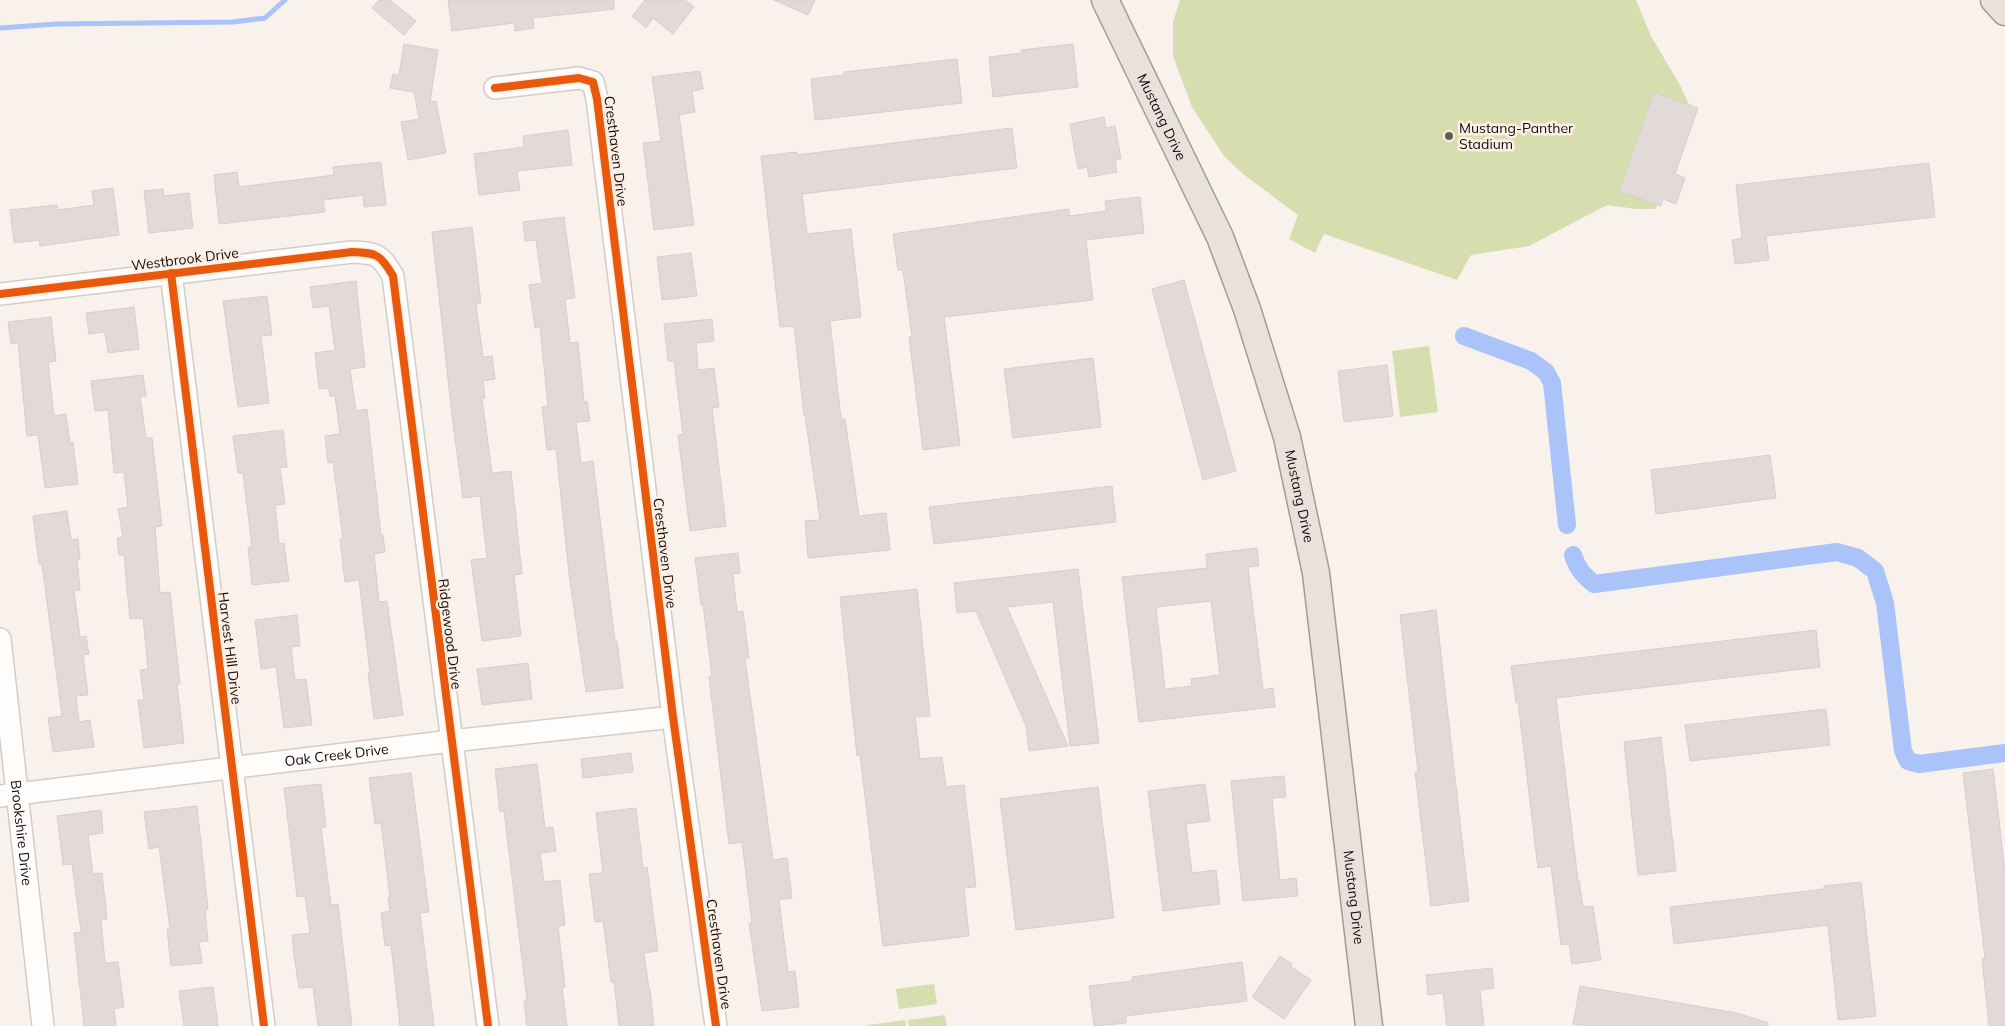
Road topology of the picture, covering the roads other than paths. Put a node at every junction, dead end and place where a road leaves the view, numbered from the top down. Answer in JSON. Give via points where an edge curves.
{"nodes":[{"id":1,"x":1105,"y":0,"type":"edge"},
{"id":2,"x":1994,"y":0,"type":"edge"},
{"id":3,"x":2005,"y":12,"type":"edge"},
{"id":4,"x":495,"y":88,"type":"dead end"},
{"id":5,"x":373,"y":253,"type":"joint"},
{"id":6,"x":171,"y":274,"type":"junction"},
{"id":7,"x":0,"y":294,"type":"edge"},
{"id":8,"x":0,"y":639,"type":"edge"},
{"id":9,"x":673,"y":717,"type":"junction"},
{"id":10,"x":450,"y":741,"type":"junction"},
{"id":11,"x":232,"y":767,"type":"junction"},
{"id":12,"x":8,"y":795,"type":"edge"},
{"id":13,"x":42,"y":1026,"type":"edge"},
{"id":14,"x":264,"y":1026,"type":"edge"},
{"id":15,"x":488,"y":1026,"type":"edge"},
{"id":16,"x":716,"y":1026,"type":"edge"},
{"id":17,"x":1369,"y":1026,"type":"edge"}],
"edges":[{"from":1,"to":17,"type":"main road","name":"Mustang Drive","via":[[1220,237],[1248,309],[1287,437],[1316,573]]},
{"from":2,"to":3,"type":"main road"},
{"from":4,"to":9,"type":"street","name":"Cresthaven Drive","via":[[579,78],[594,82]]},
{"from":5,"to":6,"type":"street","name":"Westbrook Drive","via":[[352,252]]},
{"from":5,"to":10,"type":"street","name":"Ridgewood Drive","via":[[384,260],[393,276]]},
{"from":6,"to":7,"type":"street","name":"Westbrook Drive"},
{"from":6,"to":11,"type":"street","name":"Harvest Hill Drive"},
{"from":8,"to":12,"type":"street","name":"Brookshire Drive"},
{"from":9,"to":10,"type":"street","name":"Oak Creek Drive"},
{"from":9,"to":16,"type":"street","name":"Cresthaven Drive"},
{"from":10,"to":11,"type":"street","name":"Oak Creek Drive"},
{"from":10,"to":15,"type":"street","name":"Ridgewood Drive"},
{"from":11,"to":12,"type":"street","name":"Oak Creek Drive"},
{"from":11,"to":14,"type":"street","name":"Harvest Hill Drive"},
{"from":12,"to":13,"type":"street","name":"Brookshire Drive"}]}
